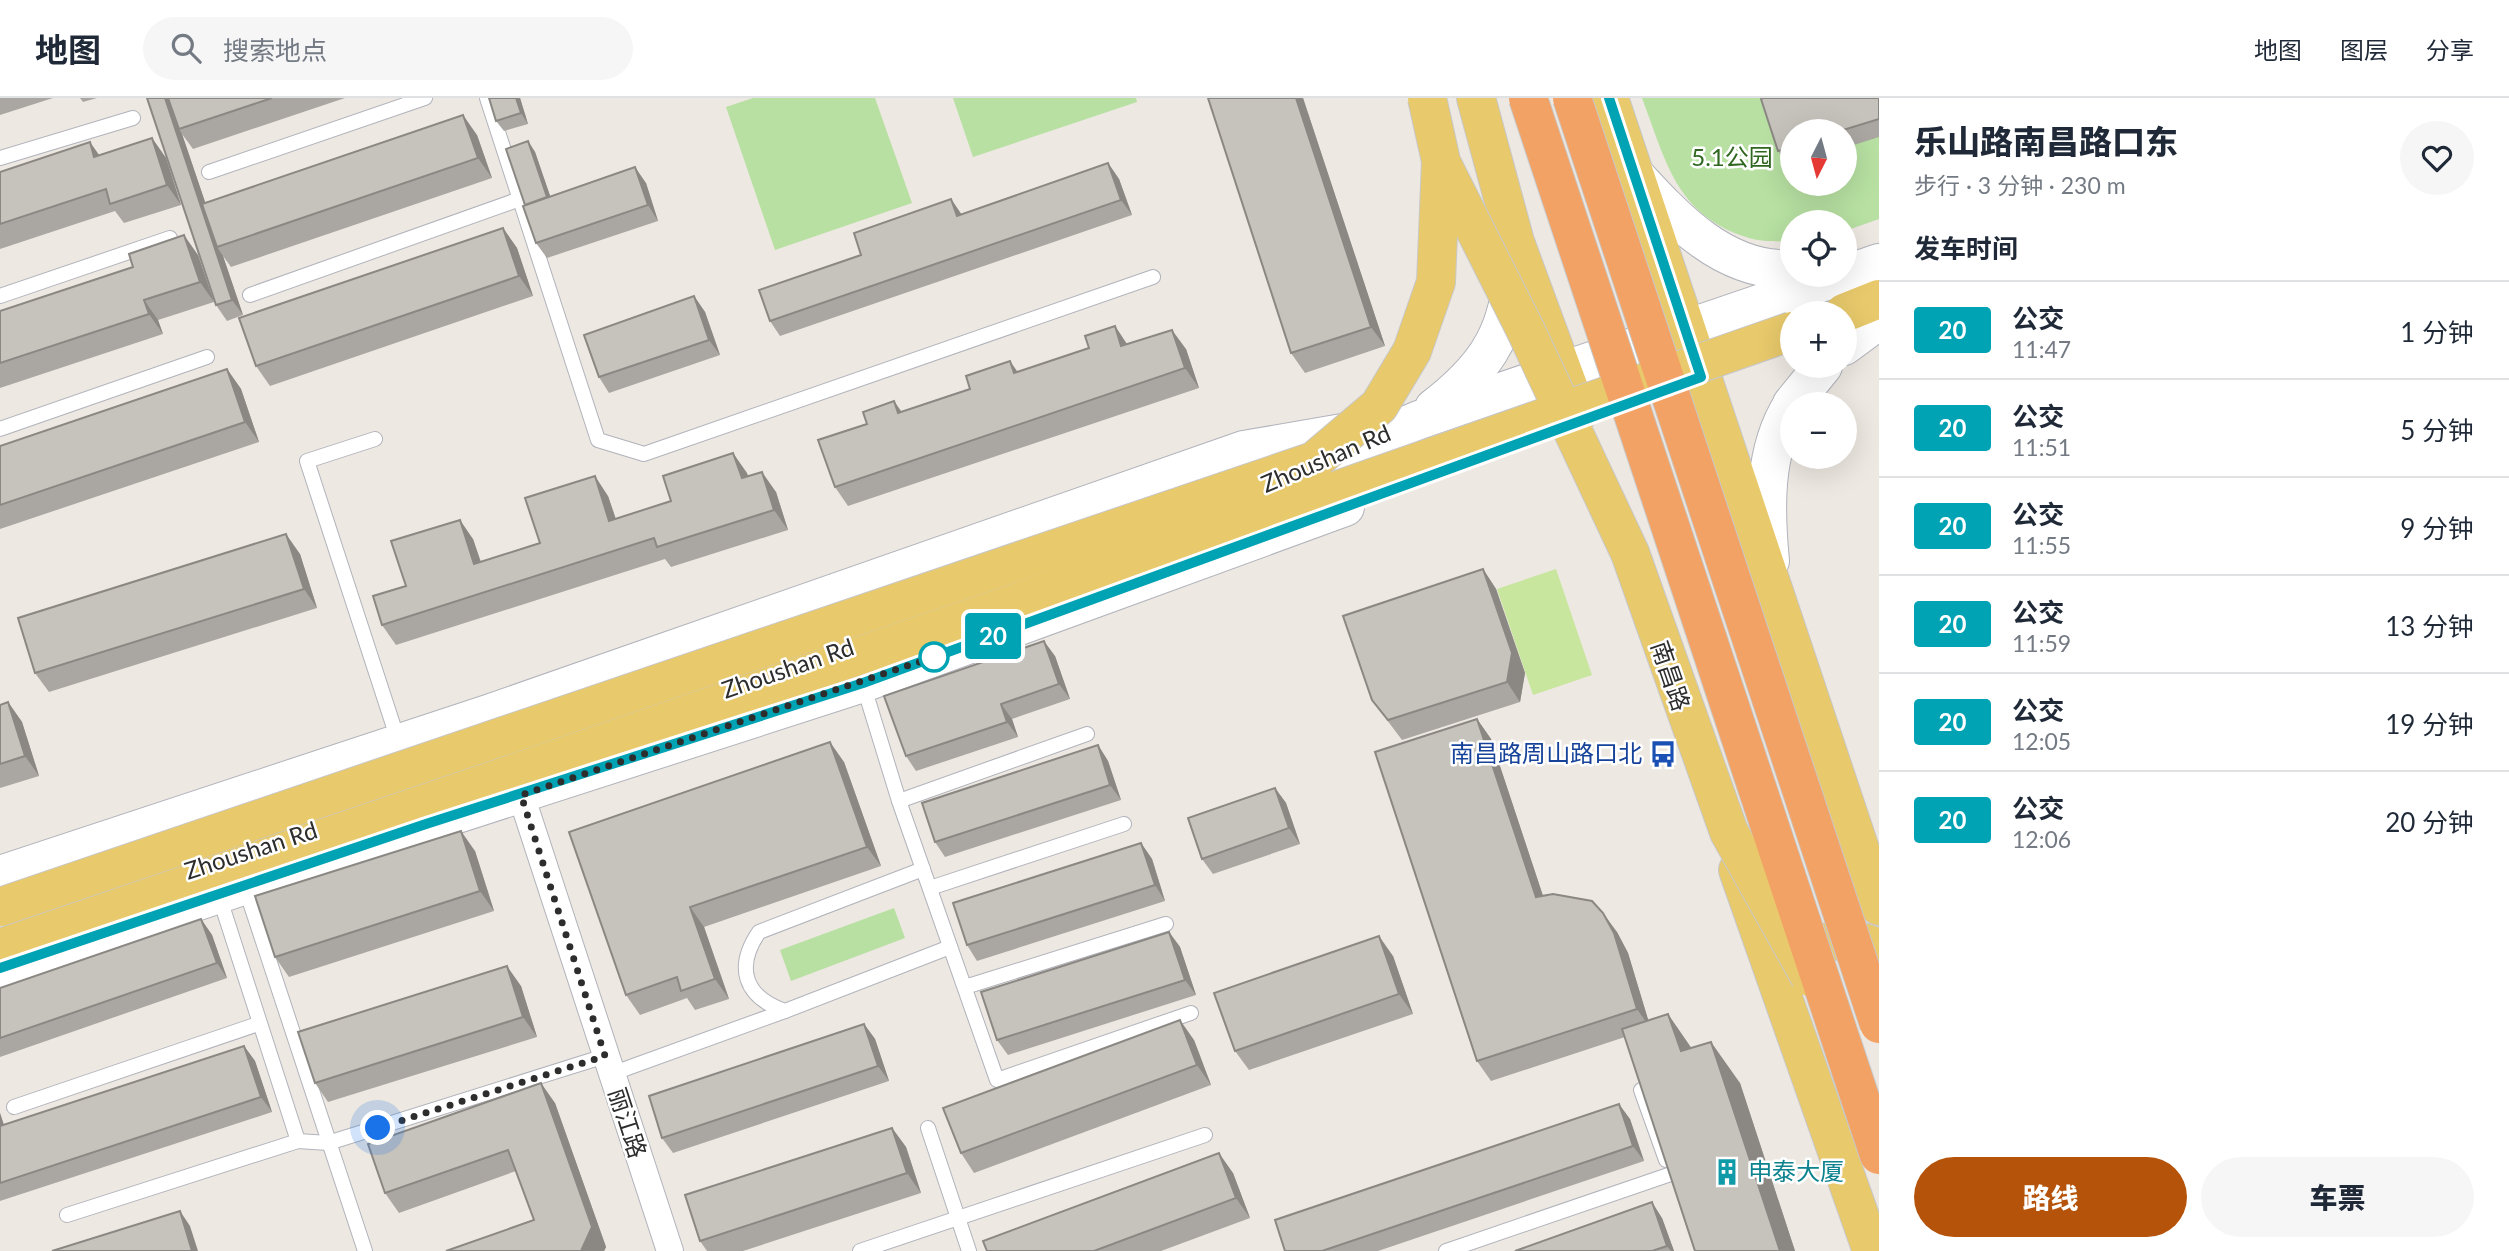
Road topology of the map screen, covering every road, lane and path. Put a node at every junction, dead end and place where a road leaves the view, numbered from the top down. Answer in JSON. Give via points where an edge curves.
{"nodes":[{"id":1,"x":425,"y":98,"type":"edge"},
{"id":2,"x":487,"y":98,"type":"edge"},
{"id":3,"x":1427,"y":98,"type":"edge"},
{"id":4,"x":1476,"y":98,"type":"edge"},
{"id":5,"x":1528,"y":98,"type":"edge"},
{"id":6,"x":1572,"y":98,"type":"edge"},
{"id":7,"x":1609,"y":98,"type":"edge"},
{"id":8,"x":132,"y":118,"type":"dead end"},
{"id":9,"x":0,"y":158,"type":"edge"},
{"id":10,"x":1441,"y":161,"type":"junction"},
{"id":11,"x":209,"y":172,"type":"dead end"},
{"id":12,"x":1634,"y":174,"type":"junction"},
{"id":13,"x":520,"y":199,"type":"junction"},
{"id":14,"x":170,"y":239,"type":"edge"},
{"id":15,"x":1515,"y":242,"type":"junction"},
{"id":16,"x":1879,"y":262,"type":"edge"},
{"id":17,"x":1857,"y":264,"type":"edge"},
{"id":18,"x":1780,"y":270,"type":"edge"},
{"id":19,"x":1153,"y":277,"type":"dead end"},
{"id":20,"x":250,"y":295,"type":"dead end"},
{"id":21,"x":0,"y":296,"type":"edge"},
{"id":22,"x":1879,"y":299,"type":"edge"},
{"id":23,"x":1857,"y":308,"type":"edge"},
{"id":24,"x":1879,"y":319,"type":"edge"},
{"id":25,"x":1857,"y":325,"type":"edge"},
{"id":26,"x":1686,"y":327,"type":"junction"},
{"id":27,"x":1780,"y":335,"type":"edge"},
{"id":28,"x":1857,"y":336,"type":"edge"},
{"id":29,"x":1780,"y":350,"type":"edge"},
{"id":30,"x":206,"y":357,"type":"dead end"},
{"id":31,"x":1566,"y":372,"type":"junction"},
{"id":32,"x":1701,"y":377,"type":"junction"},
{"id":33,"x":1813,"y":378,"type":"edge"},
{"id":34,"x":1802,"y":392,"type":"edge"},
{"id":35,"x":1419,"y":420,"type":"junction"},
{"id":36,"x":1581,"y":421,"type":"junction"},
{"id":37,"x":0,"y":429,"type":"edge"},
{"id":38,"x":1780,"y":433,"type":"edge"},
{"id":39,"x":375,"y":439,"type":"dead end"},
{"id":40,"x":1772,"y":588,"type":"junction"},
{"id":41,"x":863,"y":683,"type":"junction"},
{"id":42,"x":1087,"y":734,"type":"dead end"},
{"id":43,"x":399,"y":743,"type":"junction"},
{"id":44,"x":521,"y":795,"type":"junction"},
{"id":45,"x":417,"y":799,"type":"junction"},
{"id":46,"x":899,"y":801,"type":"junction"},
{"id":47,"x":1124,"y":824,"type":"dead end"},
{"id":48,"x":923,"y":869,"type":"junction"},
{"id":49,"x":0,"y":875,"type":"edge"},
{"id":50,"x":930,"y":888,"type":"junction"},
{"id":51,"x":232,"y":890,"type":"junction"},
{"id":52,"x":1879,"y":906,"type":"edge"},
{"id":53,"x":0,"y":907,"type":"edge"},
{"id":54,"x":0,"y":914,"type":"edge"},
{"id":55,"x":1166,"y":924,"type":"dead end"},
{"id":56,"x":0,"y":936,"type":"edge"},
{"id":57,"x":950,"y":947,"type":"junction"},
{"id":58,"x":0,"y":948,"type":"edge"},
{"id":59,"x":1879,"y":948,"type":"edge"},
{"id":60,"x":0,"y":968,"type":"edge"},
{"id":61,"x":965,"y":987,"type":"junction"},
{"id":62,"x":1783,"y":998,"type":"junction"},
{"id":63,"x":785,"y":1011,"type":"junction"},
{"id":64,"x":1191,"y":1013,"type":"dead end"},
{"id":65,"x":1835,"y":1021,"type":"junction"},
{"id":66,"x":258,"y":1024,"type":"junction"},
{"id":67,"x":1879,"y":1024,"type":"edge"},
{"id":68,"x":608,"y":1065,"type":"junction"},
{"id":69,"x":1642,"y":1090,"type":"edge"},
{"id":70,"x":14,"y":1107,"type":"dead end"},
{"id":71,"x":928,"y":1128,"type":"dead end"},
{"id":72,"x":1205,"y":1135,"type":"dead end"},
{"id":73,"x":298,"y":1141,"type":"junction"},
{"id":74,"x":328,"y":1143,"type":"junction"},
{"id":75,"x":1879,"y":1155,"type":"edge"},
{"id":76,"x":67,"y":1215,"type":"dead end"},
{"id":77,"x":958,"y":1218,"type":"junction"},
{"id":78,"x":365,"y":1251,"type":"edge"},
{"id":79,"x":670,"y":1251,"type":"edge"},
{"id":80,"x":860,"y":1251,"type":"edge"},
{"id":81,"x":969,"y":1251,"type":"edge"},
{"id":82,"x":1446,"y":1251,"type":"edge"},
{"id":83,"x":1872,"y":1251,"type":"edge"}],
"edges":[{"from":1,"to":11,"type":"lane"},
{"from":2,"to":13,"type":"lane"},
{"from":3,"to":10,"type":"main road","bridge":true},
{"from":4,"to":15,"type":"main road","name":"南昌路"},
{"from":5,"to":65,"type":"highway","name":"南昌路","bridge":true},
{"from":6,"to":67,"type":"highway","bridge":true},
{"from":7,"to":12,"type":"main road"},
{"from":8,"to":9,"type":"lane"},
{"from":10,"to":53,"type":"main road","bridge":true,"via":[[1436,282],[1412,351],[1379,406],[1314,461]]},
{"from":10,"to":65,"type":"main road","bridge":true,"via":[[1630,553],[1729,832]]},
{"from":12,"to":18,"type":"main road","via":[[1676,220],[1723,251]]},
{"from":12,"to":26,"type":"main road"},
{"from":13,"to":19,"type":"lane","via":[[598,440],[644,454]]},
{"from":13,"to":20,"type":"lane"},
{"from":14,"to":21,"type":"lane"},
{"from":15,"to":31,"type":"main road","name":"南昌路"},
{"from":15,"to":35,"type":"main road","via":[[1503,324],[1487,358],[1462,387]]},
{"from":16,"to":17,"type":"main road"},
{"from":16,"to":26,"type":"main road","name":"Zhoushan Rd"},
{"from":22,"to":23,"type":"main road"},
{"from":24,"to":25,"type":"main road"},
{"from":24,"to":28,"type":"main road"},
{"from":26,"to":31,"type":"main road","name":"Zhoushan Rd"},
{"from":26,"to":32,"type":"main road"},
{"from":27,"to":58,"type":"main road","bridge":true,"via":[[1020,601]]},
{"from":29,"to":32,"type":"main road","name":"Zhoushan Rd"},
{"from":30,"to":37,"type":"lane"},
{"from":31,"to":35,"type":"main road","name":"Zhoushan Rd"},
{"from":31,"to":36,"type":"main road","name":"南昌路"},
{"from":32,"to":36,"type":"main road","name":"Zhoushan Rd"},
{"from":32,"to":40,"type":"main road"},
{"from":33,"to":34,"type":"main road"},
{"from":35,"to":43,"type":"main road","name":"Zhoushan Rd","via":[[1244,450]]},
{"from":35,"to":45,"type":"main road","name":"Zhoushan Rd","via":[[1256,489]]},
{"from":36,"to":41,"type":"main road","name":"Zhoushan Rd"},
{"from":36,"to":45,"type":"main road","name":"Zhoushan Rd","via":[[1468,441]]},
{"from":36,"to":62,"type":"main road","name":"南昌路"},
{"from":38,"to":40,"type":"main road","via":[[1772,452],[1767,495]]},
{"from":39,"to":43,"type":"lane","via":[[307,461]]},
{"from":40,"to":52,"type":"main road"},
{"from":41,"to":44,"type":"main road","name":"Zhoushan Rd"},
{"from":41,"to":46,"type":"lane"},
{"from":42,"to":46,"type":"lane"},
{"from":43,"to":45,"type":"lane"},
{"from":43,"to":49,"type":"main road","name":"Zhoushan Rd"},
{"from":44,"to":45,"type":"main road","name":"Zhoushan Rd"},
{"from":44,"to":68,"type":"street","name":"丽江路"},
{"from":45,"to":51,"type":"main road","name":"Zhoushan Rd"},
{"from":45,"to":54,"type":"main road","name":"Zhoushan Rd"},
{"from":45,"to":56,"type":"main road","name":"Zhoushan Rd"},
{"from":46,"to":48,"type":"lane"},
{"from":47,"to":50,"type":"lane"},
{"from":48,"to":50,"type":"lane"},
{"from":48,"to":63,"type":"lane","via":[[759,932],[747,949],[745,970],[752,990],[768,1005]]},
{"from":50,"to":57,"type":"lane"},
{"from":51,"to":60,"type":"main road","name":"Zhoushan Rd"},
{"from":51,"to":66,"type":"lane"},
{"from":51,"to":74,"type":"lane"},
{"from":55,"to":61,"type":"lane"},
{"from":57,"to":61,"type":"lane"},
{"from":57,"to":63,"type":"lane"},
{"from":59,"to":62,"type":"main road","via":[[1848,939],[1818,945],[1796,964]]},
{"from":61,"to":64,"type":"lane","via":[[998,1080]]},
{"from":62,"to":83,"type":"main road","name":"南昌路"},
{"from":63,"to":68,"type":"lane"},
{"from":65,"to":75,"type":"highway","name":"南昌路","bridge":true},
{"from":66,"to":70,"type":"lane"},
{"from":66,"to":73,"type":"lane"},
{"from":68,"to":74,"type":"lane"},
{"from":68,"to":79,"type":"street","name":"丽江路"},
{"from":69,"to":82,"type":"lane","via":[[1673,1181]]},
{"from":71,"to":77,"type":"lane"},
{"from":72,"to":77,"type":"lane"},
{"from":73,"to":74,"type":"lane"},
{"from":73,"to":76,"type":"lane"},
{"from":74,"to":78,"type":"lane"},
{"from":77,"to":80,"type":"lane"},
{"from":77,"to":81,"type":"lane"}]}
